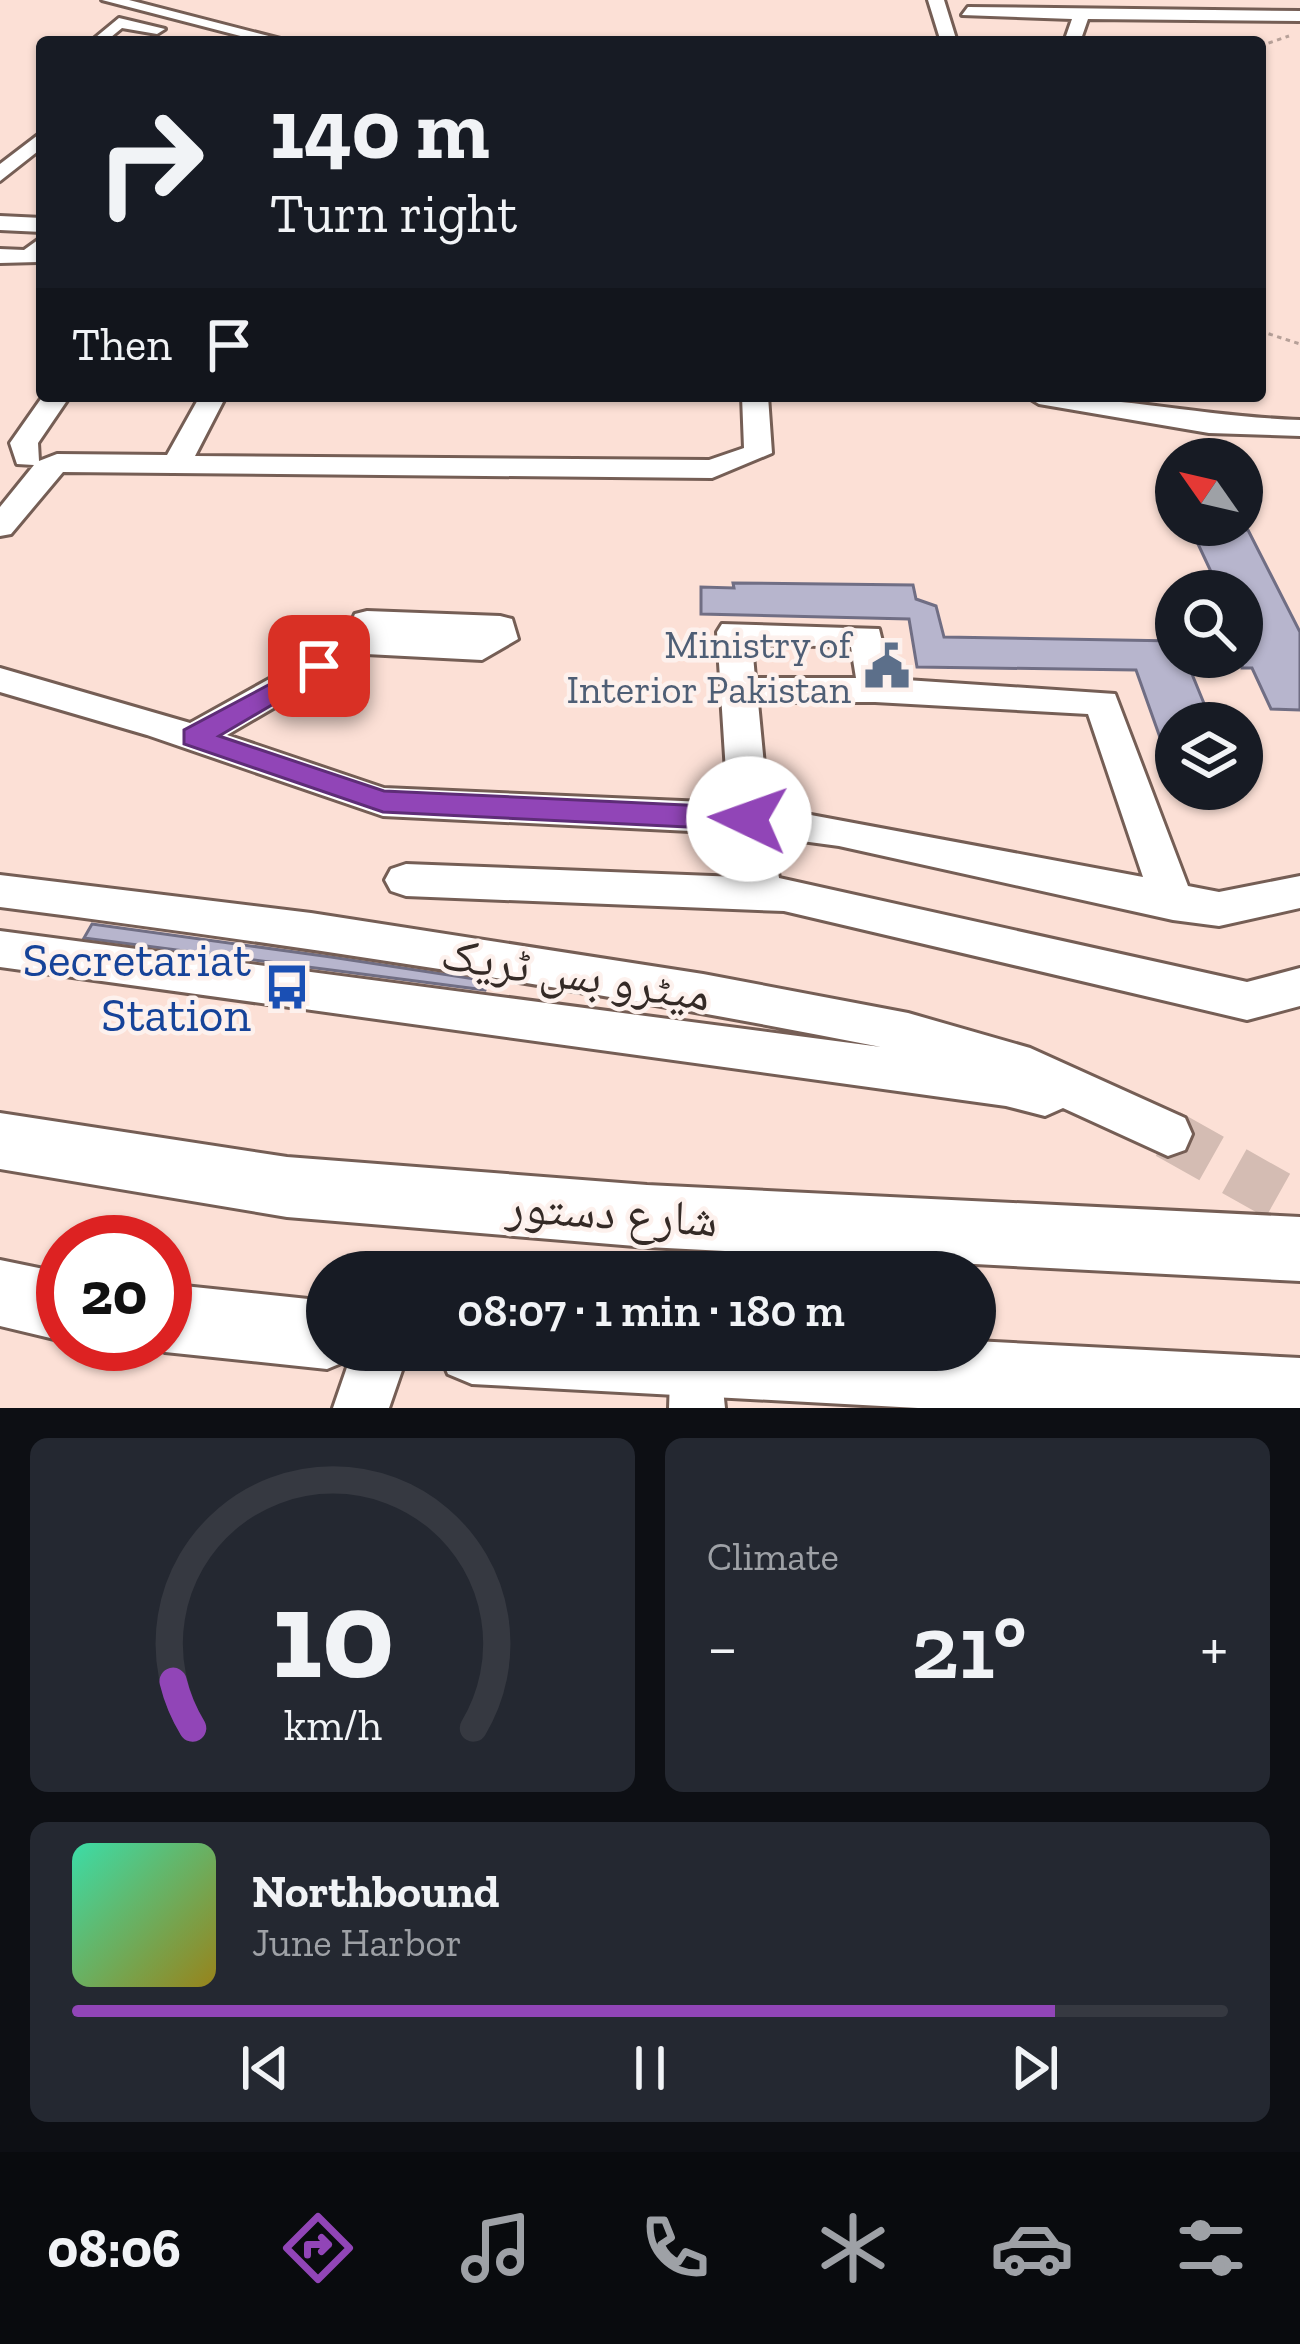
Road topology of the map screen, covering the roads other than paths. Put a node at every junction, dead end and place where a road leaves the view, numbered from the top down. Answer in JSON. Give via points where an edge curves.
{"nodes":[{"id":1,"x":110,"y":0,"type":"edge"},
{"id":2,"x":126,"y":0,"type":"edge"},
{"id":3,"x":936,"y":0,"type":"edge"},
{"id":4,"x":968,"y":12,"type":"dead end"},
{"id":5,"x":1078,"y":14,"type":"junction"},
{"id":6,"x":1298,"y":26,"type":"edge"},
{"id":7,"x":104,"y":36,"type":"edge"},
{"id":8,"x":187,"y":36,"type":"edge"},
{"id":9,"x":260,"y":36,"type":"edge"},
{"id":10,"x":274,"y":36,"type":"edge"},
{"id":11,"x":947,"y":36,"type":"edge"},
{"id":12,"x":1076,"y":36,"type":"edge"},
{"id":13,"x":36,"y":145,"type":"edge"},
{"id":14,"x":7,"y":178,"type":"edge"},
{"id":15,"x":0,"y":224,"type":"edge"},
{"id":16,"x":36,"y":225,"type":"edge"},
{"id":17,"x":36,"y":250,"type":"edge"},
{"id":18,"x":0,"y":256,"type":"edge"},
{"id":19,"x":53,"y":402,"type":"edge"},
{"id":20,"x":211,"y":402,"type":"edge"},
{"id":21,"x":235,"y":402,"type":"edge"},
{"id":22,"x":755,"y":402,"type":"edge"},
{"id":23,"x":1075,"y":402,"type":"edge"},
{"id":24,"x":1300,"y":428,"type":"edge"},
{"id":25,"x":195,"y":457,"type":"junction"},
{"id":26,"x":27,"y":458,"type":"junction"},
{"id":27,"x":0,"y":489,"type":"edge"},
{"id":28,"x":0,"y":527,"type":"edge"},
{"id":29,"x":361,"y":643,"type":"dead end"},
{"id":30,"x":0,"y":680,"type":"edge"},
{"id":31,"x":740,"y":690,"type":"junction"},
{"id":32,"x":875,"y":690,"type":"junction"},
{"id":33,"x":194,"y":737,"type":"junction"},
{"id":34,"x":749,"y":819,"type":"junction"},
{"id":35,"x":406,"y":880,"type":"dead end"},
{"id":36,"x":0,"y":891,"type":"edge"},
{"id":37,"x":1300,"y":892,"type":"edge"},
{"id":38,"x":761,"y":895,"type":"junction"},
{"id":39,"x":1173,"y":903,"type":"junction"},
{"id":40,"x":0,"y":949,"type":"edge"},
{"id":41,"x":1300,"y":987,"type":"edge"},
{"id":42,"x":0,"y":1141,"type":"edge"},
{"id":43,"x":1300,"y":1249,"type":"edge"},
{"id":44,"x":0,"y":1293,"type":"edge"},
{"id":45,"x":36,"y":1300,"type":"edge"},
{"id":46,"x":192,"y":1321,"type":"edge"},
{"id":47,"x":306,"y":1333,"type":"edge"},
{"id":48,"x":374,"y":1371,"type":"edge"},
{"id":49,"x":610,"y":1371,"type":"edge"},
{"id":50,"x":696,"y":1384,"type":"edge"},
{"id":51,"x":1300,"y":1393,"type":"edge"},
{"id":52,"x":361,"y":1408,"type":"edge"}],
"edges":[{"from":1,"to":9,"type":"street"},
{"from":2,"to":10,"type":"street"},
{"from":3,"to":11,"type":"street"},
{"from":4,"to":5,"type":"street"},
{"from":5,"to":6,"type":"street"},
{"from":5,"to":12,"type":"street"},
{"from":7,"to":8,"type":"street","via":[[126,22]]},
{"from":13,"to":14,"type":"street"},
{"from":15,"to":16,"type":"street"},
{"from":17,"to":18,"type":"street"},
{"from":19,"to":26,"type":"street","via":[[24,443]]},
{"from":20,"to":25,"type":"street"},
{"from":21,"to":25,"type":"street"},
{"from":22,"to":25,"type":"street","via":[[758,442],[712,470]]},
{"from":23,"to":24,"type":"street","via":[[1209,424]]},
{"from":25,"to":26,"type":"street","via":[[57,444]]},
{"from":25,"to":28,"type":"street","via":[[57,463]]},
{"from":26,"to":27,"type":"street"},
{"from":29,"to":33,"type":"street"},
{"from":30,"to":33,"type":"street"},
{"from":31,"to":32,"type":"street"},
{"from":31,"to":32,"type":"street","via":[[734,632],[867,637]]},
{"from":31,"to":34,"type":"street"},
{"from":32,"to":39,"type":"street","via":[[1102,703]]},
{"from":33,"to":34,"type":"street","via":[[383,802]]},
{"from":34,"to":38,"type":"street"},
{"from":34,"to":39,"type":"street"},
{"from":35,"to":38,"type":"street"},
{"from":36,"to":40,"type":"street","name":"میٹرو بس ٹریک","via":[[311,930],[908,1033],[1014,1063],[1152,1126],[1006,1085]]},
{"from":37,"to":39,"type":"street","via":[[1219,909]]},
{"from":38,"to":41,"type":"street","via":[[1247,1001]]},
{"from":42,"to":43,"type":"main road","name":"شارع دستور","via":[[287,1187],[647,1216]]},
{"from":44,"to":45,"type":"main road"},
{"from":46,"to":47,"type":"main road"},
{"from":48,"to":52,"type":"street"},
{"from":49,"to":50,"type":"main road"},
{"from":50,"to":51,"type":"main road"}]}
